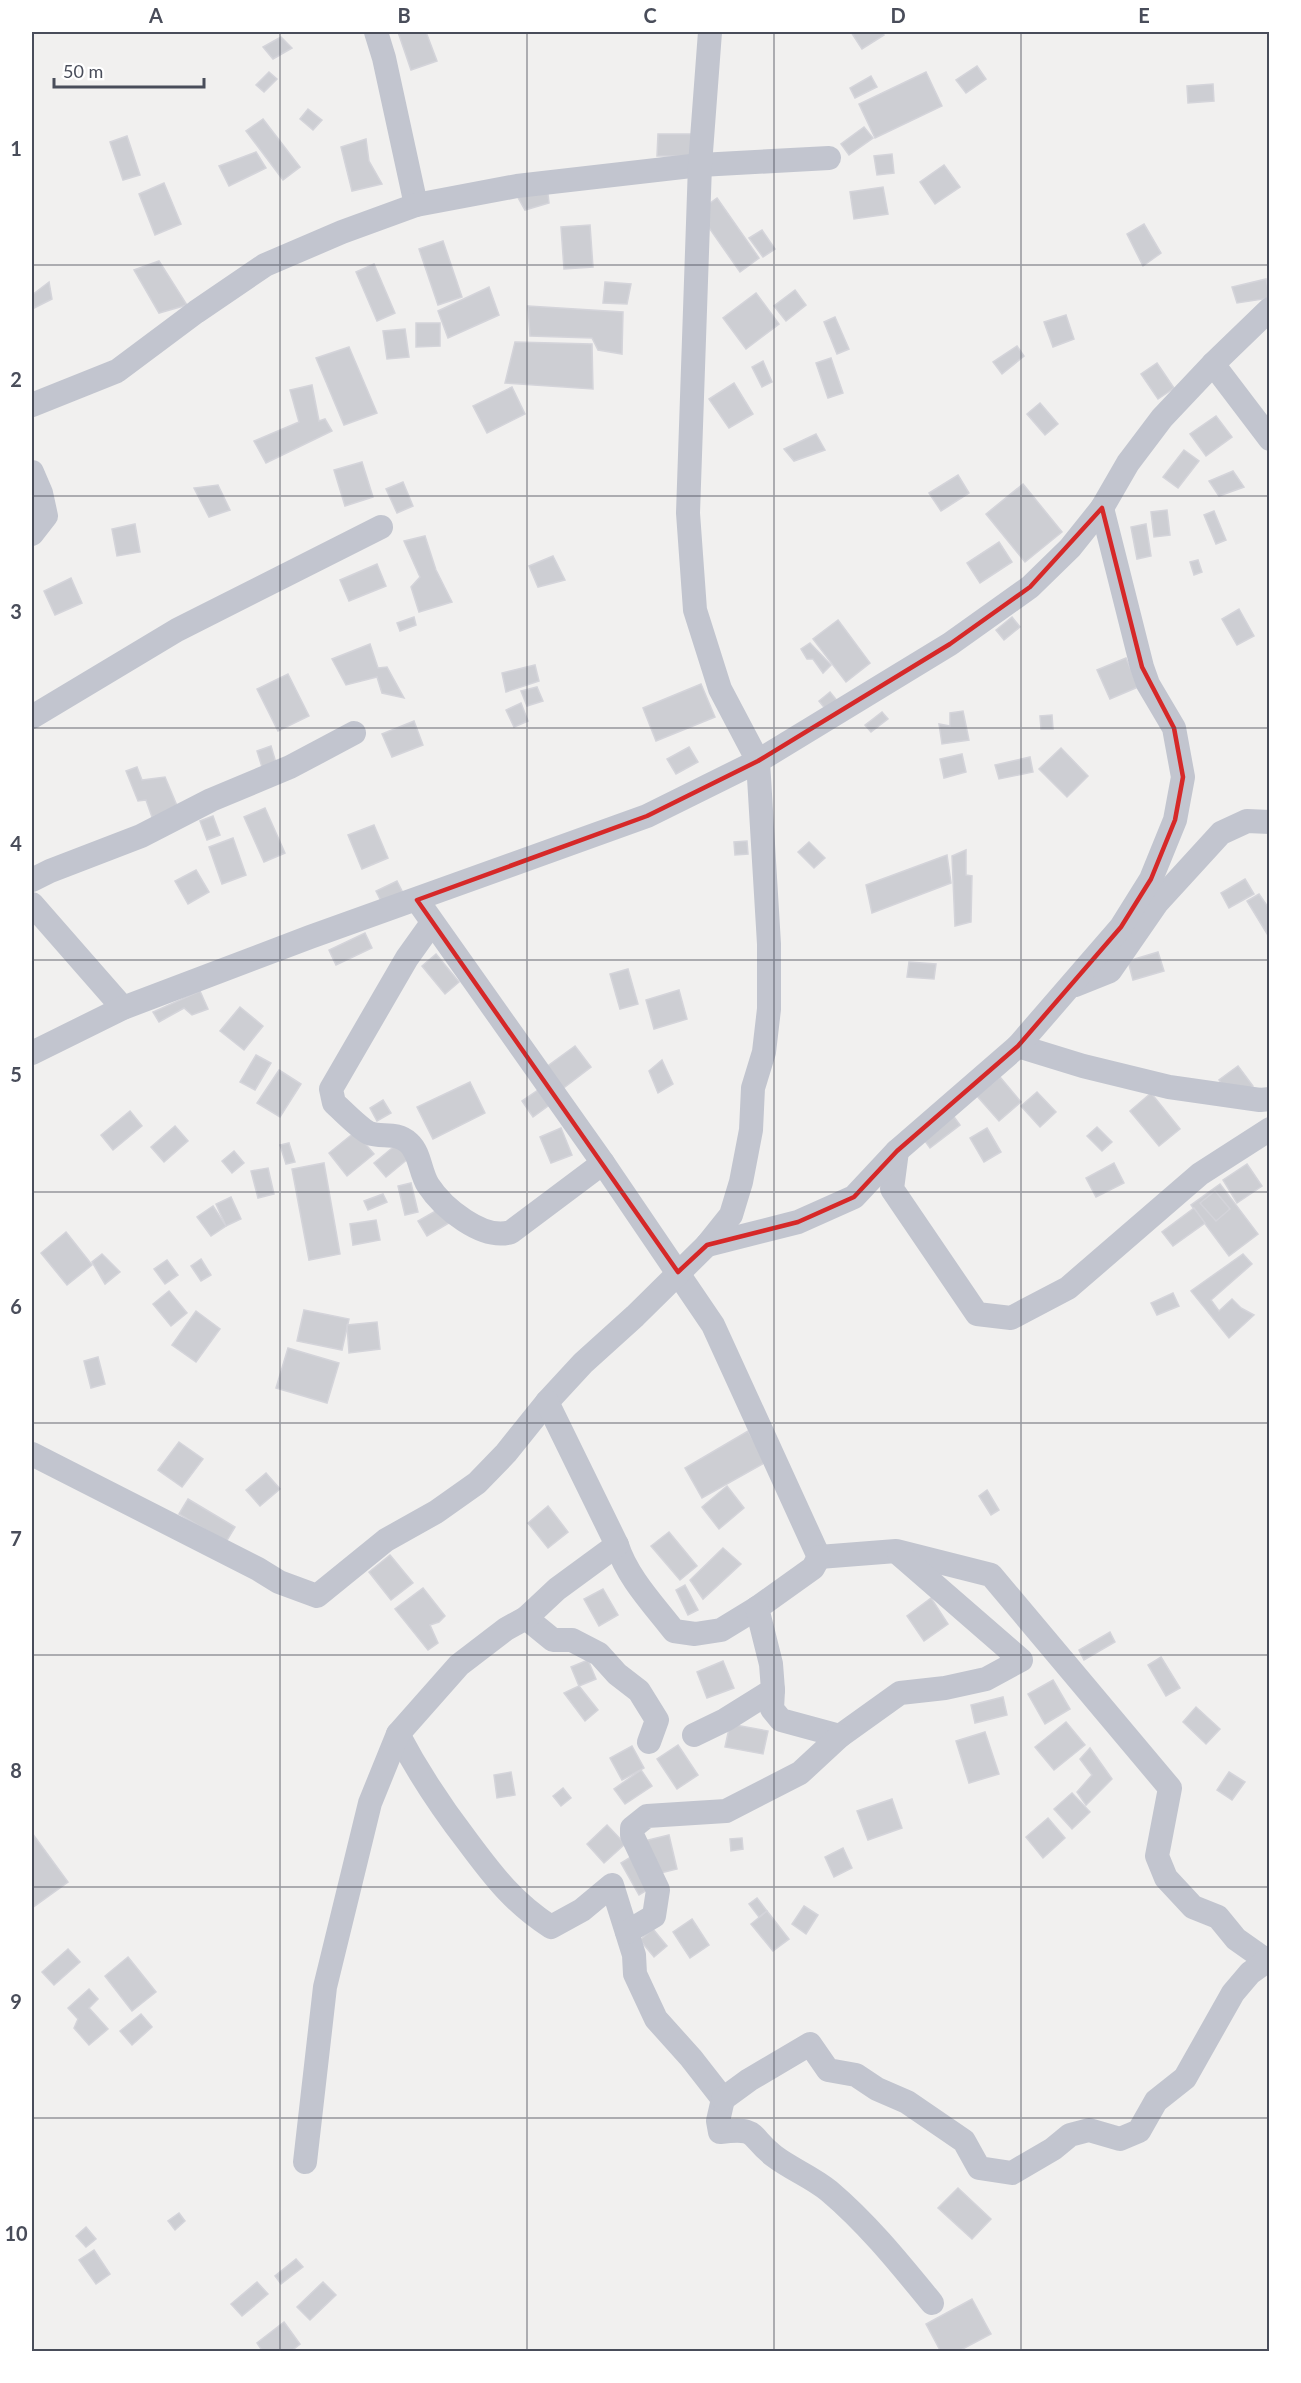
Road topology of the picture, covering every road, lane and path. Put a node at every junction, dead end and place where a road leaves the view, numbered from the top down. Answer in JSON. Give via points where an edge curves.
{"nodes":[{"id":1,"x":376,"y":32,"type":"edge"},
{"id":2,"x":710,"y":32,"type":"edge"},
{"id":3,"x":829,"y":158,"type":"dead end"},
{"id":4,"x":700,"y":165,"type":"junction"},
{"id":5,"x":416,"y":205,"type":"junction"},
{"id":6,"x":1269,"y":309,"type":"edge"},
{"id":7,"x":1213,"y":364,"type":"junction"},
{"id":8,"x":32,"y":405,"type":"edge"},
{"id":9,"x":1269,"y":439,"type":"edge"},
{"id":10,"x":32,"y":472,"type":"edge"},
{"id":11,"x":1102,"y":508,"type":"junction"},
{"id":12,"x":381,"y":527,"type":"dead end"},
{"id":13,"x":32,"y":534,"type":"edge"},
{"id":14,"x":32,"y":717,"type":"edge"},
{"id":15,"x":354,"y":732,"type":"dead end"},
{"id":16,"x":758,"y":761,"type":"junction"},
{"id":17,"x":1269,"y":822,"type":"edge"},
{"id":18,"x":32,"y":880,"type":"edge"},
{"id":19,"x":417,"y":900,"type":"junction"},
{"id":20,"x":32,"y":904,"type":"edge"},
{"id":21,"x":432,"y":923,"type":"junction"},
{"id":22,"x":1070,"y":987,"type":"junction"},
{"id":23,"x":123,"y":1008,"type":"junction"},
{"id":24,"x":1018,"y":1046,"type":"junction"},
{"id":25,"x":32,"y":1053,"type":"edge"},
{"id":26,"x":1269,"y":1099,"type":"edge"},
{"id":27,"x":1269,"y":1129,"type":"edge"},
{"id":28,"x":897,"y":1151,"type":"junction"},
{"id":29,"x":603,"y":1163,"type":"junction"},
{"id":30,"x":707,"y":1245,"type":"junction"},
{"id":31,"x":678,"y":1272,"type":"junction"},
{"id":32,"x":547,"y":1402,"type":"junction"},
{"id":33,"x":32,"y":1454,"type":"edge"},
{"id":34,"x":617,"y":1545,"type":"junction"},
{"id":35,"x":896,"y":1551,"type":"junction"},
{"id":36,"x":819,"y":1557,"type":"junction"},
{"id":37,"x":758,"y":1608,"type":"junction"},
{"id":38,"x":525,"y":1618,"type":"junction"},
{"id":39,"x":1021,"y":1660,"type":"junction"},
{"id":40,"x":1065,"y":1661,"type":"junction"},
{"id":41,"x":774,"y":1690,"type":"junction"},
{"id":42,"x":398,"y":1734,"type":"junction"},
{"id":43,"x":694,"y":1735,"type":"dead end"},
{"id":44,"x":840,"y":1736,"type":"junction"},
{"id":45,"x":649,"y":1742,"type":"dead end"},
{"id":46,"x":627,"y":1932,"type":"junction"},
{"id":47,"x":1269,"y":1961,"type":"edge"},
{"id":48,"x":723,"y":2099,"type":"junction"},
{"id":49,"x":305,"y":2162,"type":"dead end"},
{"id":50,"x":932,"y":2303,"type":"dead end"}],
"edges":[{"from":1,"to":5,"type":"street"},
{"from":2,"to":4,"type":"street"},
{"from":3,"to":4,"type":"street"},
{"from":4,"to":5,"type":"street","via":[[517,186]]},
{"from":4,"to":16,"type":"street","via":[[688,513],[695,610],[720,689]]},
{"from":5,"to":8,"type":"street","via":[[265,265],[117,371]]},
{"from":6,"to":7,"type":"street"},
{"from":7,"to":9,"type":"street"},
{"from":7,"to":11,"type":"street","via":[[1162,418],[1128,463]]},
{"from":10,"to":13,"type":"street","via":[[46,516]]},
{"from":11,"to":16,"type":"street","via":[[1070,548],[1030,587],[950,644]]},
{"from":11,"to":22,"type":"street","via":[[1142,667],[1174,728],[1183,777],[1175,820],[1151,879],[1121,927]]},
{"from":12,"to":14,"type":"street","via":[[177,630]]},
{"from":15,"to":18,"type":"street","via":[[290,767],[211,800],[141,836]]},
{"from":16,"to":19,"type":"street","via":[[647,816]]},
{"from":16,"to":30,"type":"street","via":[[769,1009],[753,1088],[751,1130],[741,1182],[731,1215]]},
{"from":17,"to":22,"type":"street","via":[[1247,821],[1221,833],[1157,903],[1110,971]]},
{"from":19,"to":21,"type":"street"},
{"from":19,"to":23,"type":"street"},
{"from":20,"to":23,"type":"street"},
{"from":21,"to":29,"type":"street"},
{"from":21,"to":29,"type":"street","via":[[407,958],[331,1089],[334,1103],[370,1133],[393,1134],[409,1143],[427,1185],[450,1209],[470,1226],[500,1236],[511,1232]]},
{"from":22,"to":24,"type":"street"},
{"from":23,"to":25,"type":"street"},
{"from":24,"to":26,"type":"street","via":[[1169,1087]]},
{"from":24,"to":28,"type":"street"},
{"from":27,"to":28,"type":"street","via":[[1200,1174],[1068,1288],[1011,1318],[977,1314],[892,1188]]},
{"from":28,"to":30,"type":"street","via":[[854,1197],[798,1222]]},
{"from":29,"to":31,"type":"street"},
{"from":30,"to":31,"type":"street"},
{"from":31,"to":32,"type":"street"},
{"from":31,"to":36,"type":"street","via":[[713,1325]]},
{"from":32,"to":33,"type":"street","via":[[477,1483],[386,1540],[317,1596],[279,1582]]},
{"from":32,"to":34,"type":"street"},
{"from":34,"to":37,"type":"street","via":[[621,1557],[674,1631],[696,1634],[721,1630]]},
{"from":34,"to":38,"type":"street"},
{"from":35,"to":36,"type":"street"},
{"from":35,"to":39,"type":"street"},
{"from":35,"to":40,"type":"street","via":[[991,1575]]},
{"from":36,"to":37,"type":"street","via":[[813,1568]]},
{"from":37,"to":41,"type":"street"},
{"from":38,"to":42,"type":"street","via":[[459,1665]]},
{"from":38,"to":45,"type":"street","via":[[553,1640],[572,1640],[599,1654],[639,1691],[657,1720]]},
{"from":39,"to":40,"type":"street","via":[[1039,1656]]},
{"from":39,"to":44,"type":"street","via":[[986,1679],[900,1693]]},
{"from":40,"to":47,"type":"street","via":[[1170,1788],[1157,1856],[1166,1878],[1192,1907],[1218,1917],[1236,1939]]},
{"from":41,"to":43,"type":"street"},
{"from":41,"to":44,"type":"street","via":[[772,1709],[781,1720]]},
{"from":42,"to":46,"type":"street","via":[[417,1772],[446,1815],[507,1893],[551,1927],[582,1910],[612,1885]]},
{"from":42,"to":49,"type":"street","via":[[370,1803],[325,1987]]},
{"from":44,"to":46,"type":"street","via":[[800,1773],[726,1810],[646,1816],[638,1821],[632,1828],[633,1835],[658,1890],[654,1916]]},
{"from":46,"to":48,"type":"street","via":[[635,1974],[656,2019]]},
{"from":47,"to":48,"type":"street","via":[[1250,1973],[1233,1993],[1185,2078],[1156,2102],[1139,2131],[1120,2139],[1089,2130],[1070,2135],[1012,2173],[979,2168],[964,2141],[907,2102],[856,2075],[828,2070],[810,2044]]},
{"from":48,"to":50,"type":"street","via":[[720,2132],[753,2133],[774,2156],[828,2190],[886,2247]]}]}
